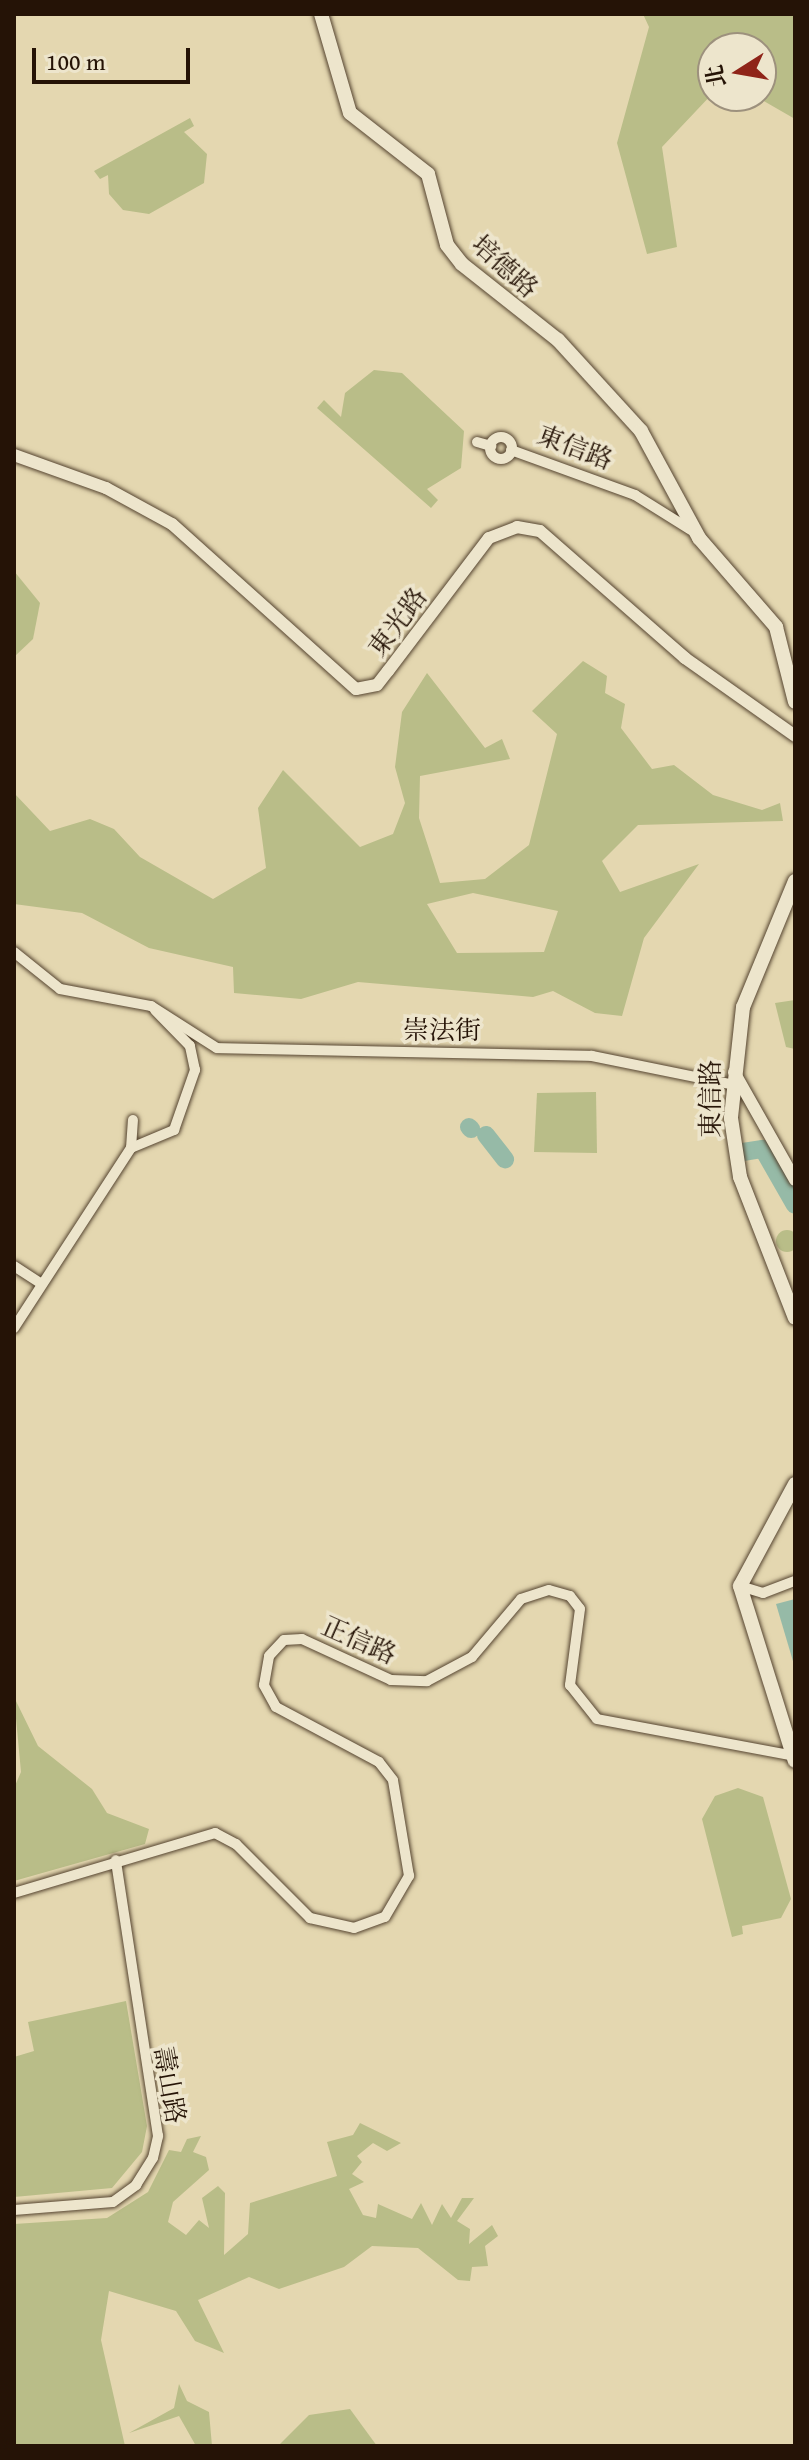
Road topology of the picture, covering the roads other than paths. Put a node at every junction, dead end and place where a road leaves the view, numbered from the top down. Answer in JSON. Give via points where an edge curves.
{"nodes":[{"id":1,"x":321,"y":14,"type":"edge"},
{"id":2,"x":477,"y":442,"type":"dead end"},
{"id":3,"x":14,"y":455,"type":"edge"},
{"id":4,"x":699,"y":538,"type":"junction"},
{"id":5,"x":795,"y":702,"type":"edge"},
{"id":6,"x":795,"y":736,"type":"edge"},
{"id":7,"x":795,"y":881,"type":"edge"},
{"id":8,"x":14,"y":952,"type":"edge"},
{"id":9,"x":151,"y":1006,"type":"junction"},
{"id":10,"x":736,"y":1086,"type":"junction"},
{"id":11,"x":133,"y":1120,"type":"dead end"},
{"id":12,"x":131,"y":1148,"type":"junction"},
{"id":13,"x":795,"y":1180,"type":"edge"},
{"id":14,"x":14,"y":1266,"type":"edge"},
{"id":15,"x":40,"y":1283,"type":"junction"},
{"id":16,"x":795,"y":1318,"type":"edge"},
{"id":17,"x":14,"y":1328,"type":"edge"},
{"id":18,"x":795,"y":1484,"type":"edge"},
{"id":19,"x":795,"y":1581,"type":"edge"},
{"id":20,"x":740,"y":1586,"type":"junction"},
{"id":21,"x":795,"y":1758,"type":"edge"},
{"id":22,"x":116,"y":1860,"type":"junction"},
{"id":23,"x":14,"y":1893,"type":"edge"},
{"id":24,"x":14,"y":2210,"type":"edge"}],
"edges":[{"from":1,"to":4,"type":"main road","name":"培德路","via":[[350,113],[428,174],[447,245],[462,264],[558,340],[641,431]]},
{"from":2,"to":4,"type":"street","name":"東信路","via":[[491,446],[499,458],[511,450],[635,495]]},
{"from":3,"to":6,"type":"street","name":"東光路","via":[[106,488],[172,524],[356,689],[377,685],[489,538],[517,527],[540,531],[685,658]]},
{"from":4,"to":5,"type":"main road","name":"東信路","via":[[776,627]]},
{"from":7,"to":10,"type":"main road","name":"東信路","via":[[743,1007],[731,1067]]},
{"from":8,"to":9,"type":"street","name":"崇法街","via":[[60,989]]},
{"from":9,"to":10,"type":"street","name":"崇法街","via":[[217,1048],[592,1056]]},
{"from":9,"to":12,"type":"street","via":[[190,1046],[195,1070],[174,1130]]},
{"from":10,"to":13,"type":"street"},
{"from":10,"to":16,"type":"main road","name":"東信路","via":[[740,1177]]},
{"from":11,"to":12,"type":"street"},
{"from":12,"to":15,"type":"street"},
{"from":14,"to":15,"type":"street"},
{"from":15,"to":17,"type":"street"},
{"from":18,"to":20,"type":"main road"},
{"from":19,"to":20,"type":"street","via":[[763,1593]]},
{"from":20,"to":21,"type":"main road"},
{"from":21,"to":22,"type":"street","name":"正信路","via":[[597,1719],[577,1699],[568,1672],[580,1609],[570,1596],[549,1590],[521,1599],[472,1657],[427,1681],[391,1680],[302,1639],[284,1640],[269,1656],[264,1685],[276,1707],[379,1762],[393,1780],[409,1876],[385,1917],[354,1928],[310,1918],[223,1835],[191,1835]]},
{"from":22,"to":23,"type":"street"},
{"from":22,"to":24,"type":"street","name":"壽山路","via":[[158,2136],[153,2158],[136,2185],[113,2202]]}]}
